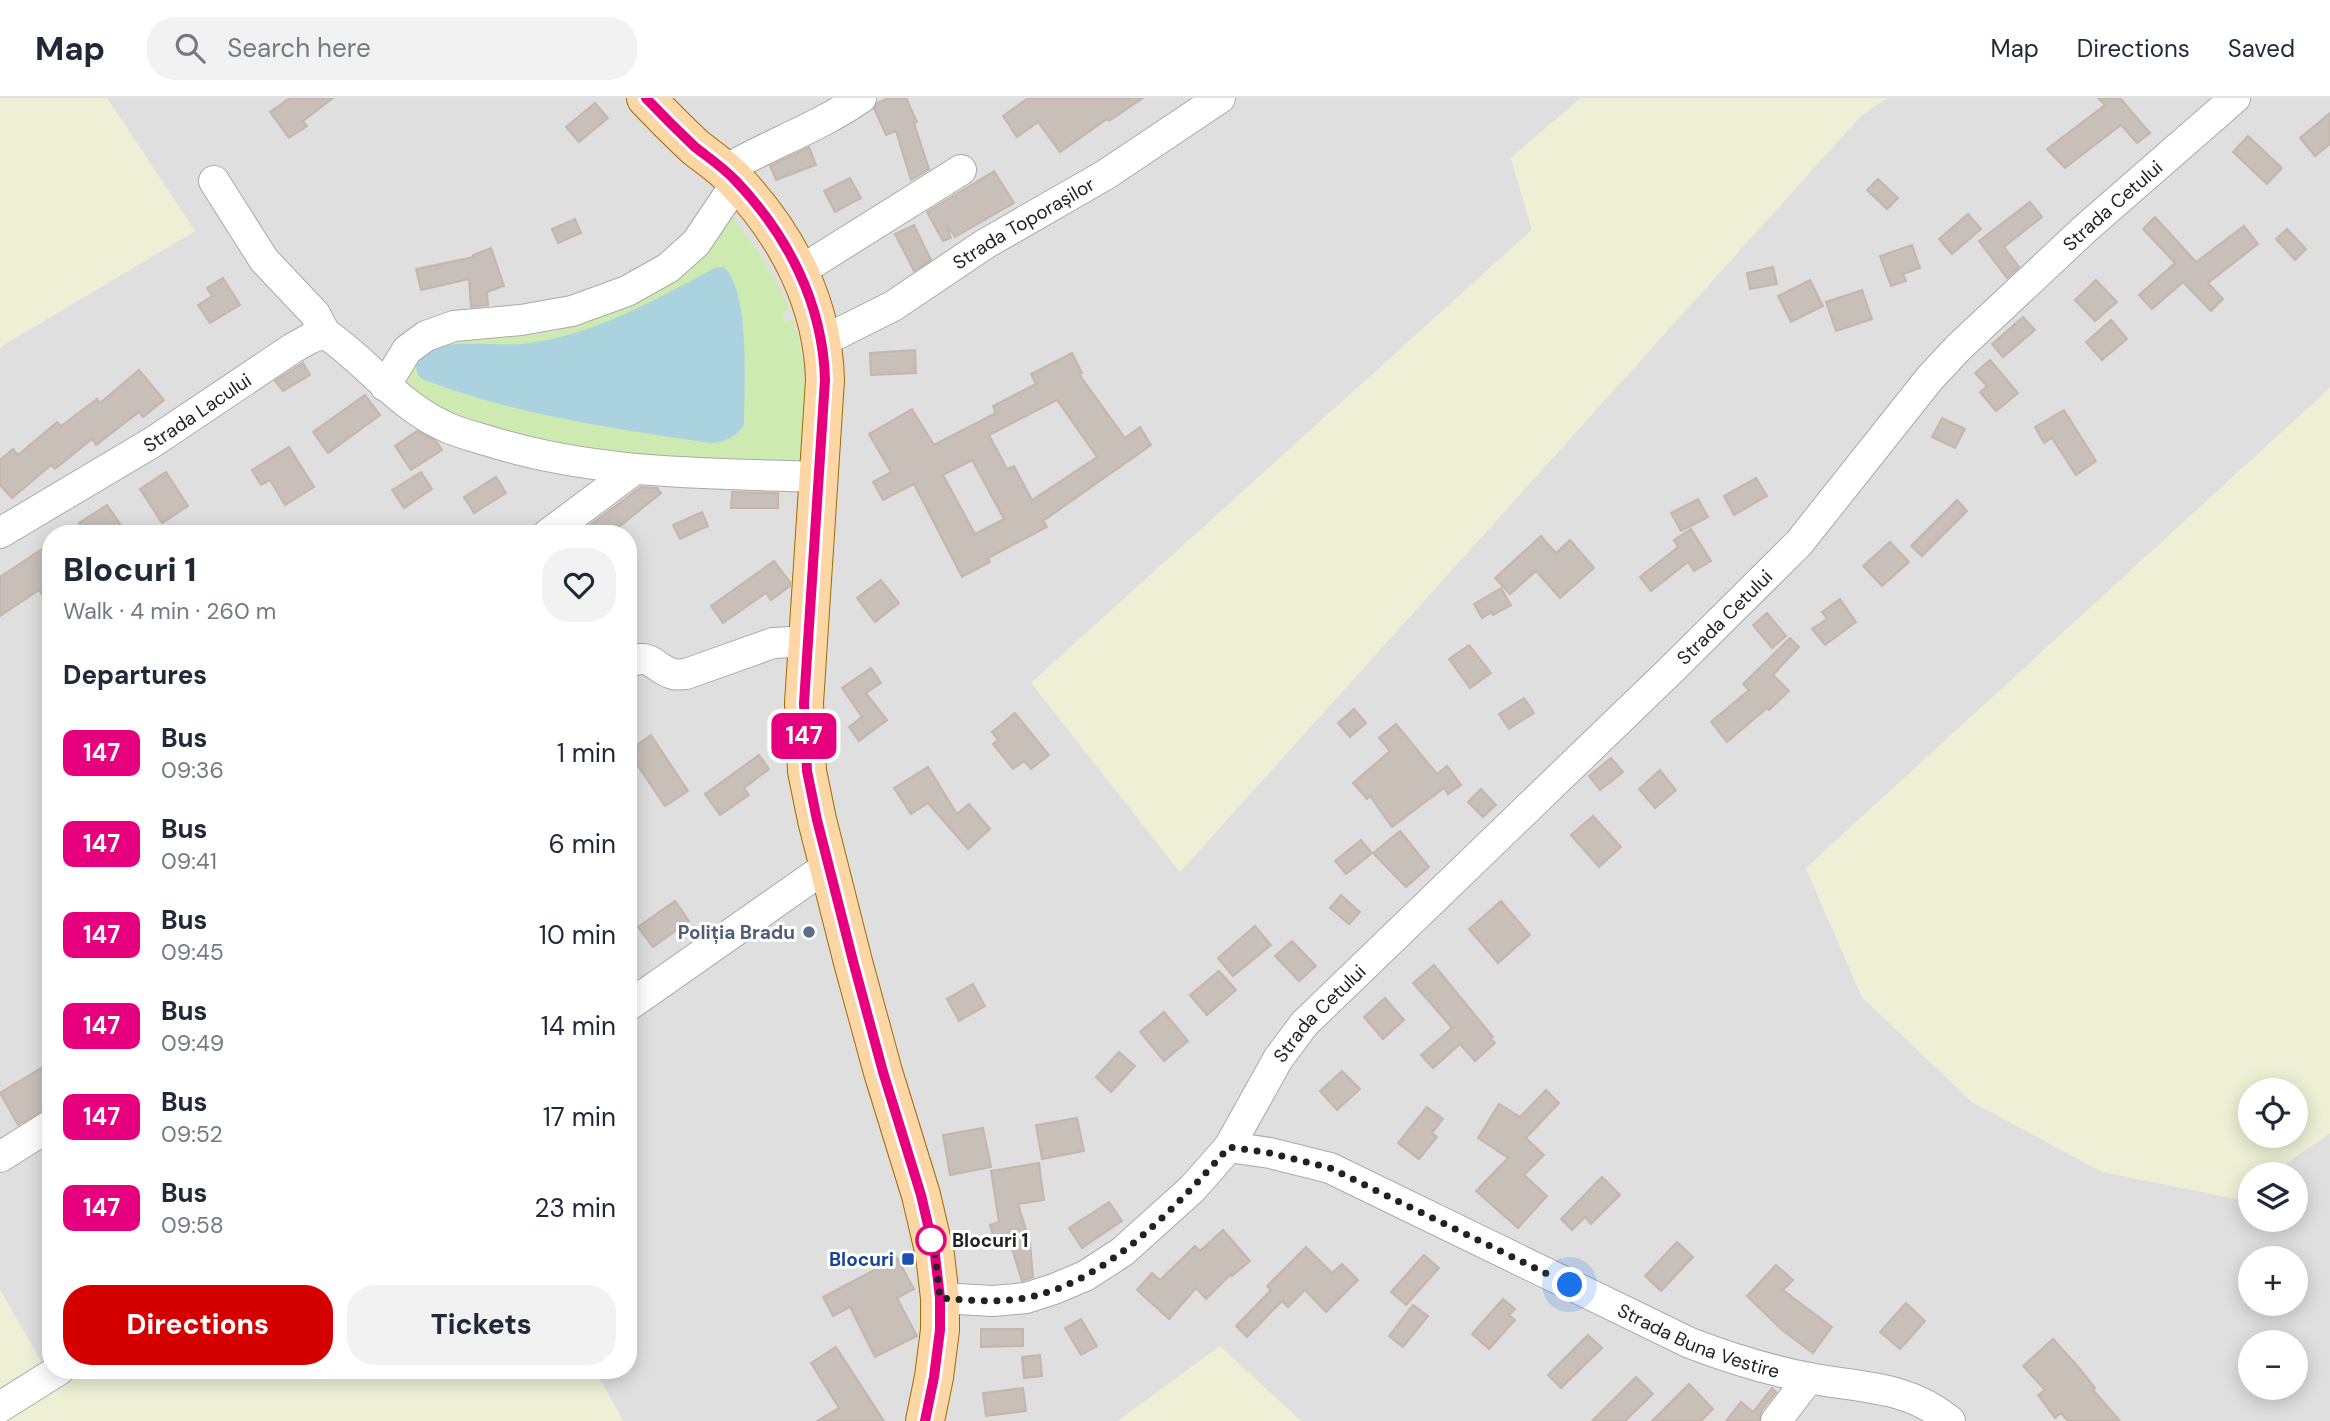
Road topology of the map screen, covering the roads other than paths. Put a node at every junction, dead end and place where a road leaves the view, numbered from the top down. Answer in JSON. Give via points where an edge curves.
{"nodes":[{"id":1,"x":646,"y":98,"type":"edge"},
{"id":2,"x":861,"y":98,"type":"edge"},
{"id":3,"x":1220,"y":98,"type":"edge"},
{"id":4,"x":2235,"y":98,"type":"edge"},
{"id":5,"x":961,"y":170,"type":"dead end"},
{"id":6,"x":731,"y":176,"type":"junction"},
{"id":7,"x":214,"y":181,"type":"dead end"},
{"id":8,"x":800,"y":271,"type":"junction"},
{"id":9,"x":325,"y":333,"type":"junction"},
{"id":10,"x":823,"y":341,"type":"junction"},
{"id":11,"x":385,"y":387,"type":"junction"},
{"id":12,"x":635,"y":469,"type":"junction"},
{"id":13,"x":820,"y":477,"type":"junction"},
{"id":14,"x":560,"y":525,"type":"edge"},
{"id":15,"x":0,"y":533,"type":"edge"},
{"id":16,"x":809,"y":641,"type":"junction"},
{"id":17,"x":637,"y":660,"type":"edge"},
{"id":18,"x":829,"y":865,"type":"junction"},
{"id":19,"x":637,"y":1000,"type":"edge"},
{"id":20,"x":42,"y":1131,"type":"edge"},
{"id":21,"x":1229,"y":1147,"type":"junction"},
{"id":22,"x":0,"y":1157,"type":"edge"},
{"id":23,"x":940,"y":1298,"type":"junction"},
{"id":24,"x":1808,"y":1378,"type":"junction"},
{"id":25,"x":44,"y":1379,"type":"edge"},
{"id":26,"x":0,"y":1406,"type":"edge"},
{"id":27,"x":925,"y":1421,"type":"edge"},
{"id":28,"x":1776,"y":1421,"type":"edge"},
{"id":29,"x":1950,"y":1421,"type":"edge"}],
"edges":[{"from":1,"to":6,"type":"main road"},
{"from":2,"to":6,"type":"street"},
{"from":3,"to":10,"type":"street","name":"Strada Toporașilor","via":[[893,306]]},
{"from":4,"to":21,"type":"street","name":"Strada Cetului","via":[[1959,346],[1799,543],[1304,1024],[1278,1059]]},
{"from":5,"to":8,"type":"street"},
{"from":6,"to":8,"type":"main road"},
{"from":6,"to":11,"type":"street","via":[[696,243],[668,268],[627,291],[572,311],[454,326],[426,336],[407,350]]},
{"from":7,"to":9,"type":"street","via":[[264,260],[315,314]]},
{"from":8,"to":10,"type":"main road"},
{"from":9,"to":11,"type":"street"},
{"from":9,"to":15,"type":"street","name":"Strada Lacului","via":[[293,348],[153,442]]},
{"from":10,"to":13,"type":"main road"},
{"from":11,"to":12,"type":"street","via":[[442,425],[465,433],[517,450]]},
{"from":12,"to":13,"type":"street"},
{"from":12,"to":14,"type":"street"},
{"from":13,"to":16,"type":"main road"},
{"from":16,"to":17,"type":"street","via":[[773,643],[686,674],[673,674],[652,660]]},
{"from":16,"to":18,"type":"main road","via":[[805,749]]},
{"from":18,"to":19,"type":"street"},
{"from":18,"to":23,"type":"main road","via":[[883,1072],[921,1195]]},
{"from":20,"to":22,"type":"street"},
{"from":21,"to":23,"type":"street","via":[[1192,1189],[1122,1252],[1085,1276],[1026,1298]]},
{"from":21,"to":24,"type":"street","name":"Strada Buna Vestire","via":[[1330,1168],[1690,1343],[1736,1361]]},
{"from":23,"to":27,"type":"main road","via":[[936,1365]]},
{"from":24,"to":28,"type":"street"},
{"from":24,"to":29,"type":"street","name":"Strada Buna Vestire","via":[[1890,1390],[1913,1397]]},
{"from":25,"to":26,"type":"street"}]}
